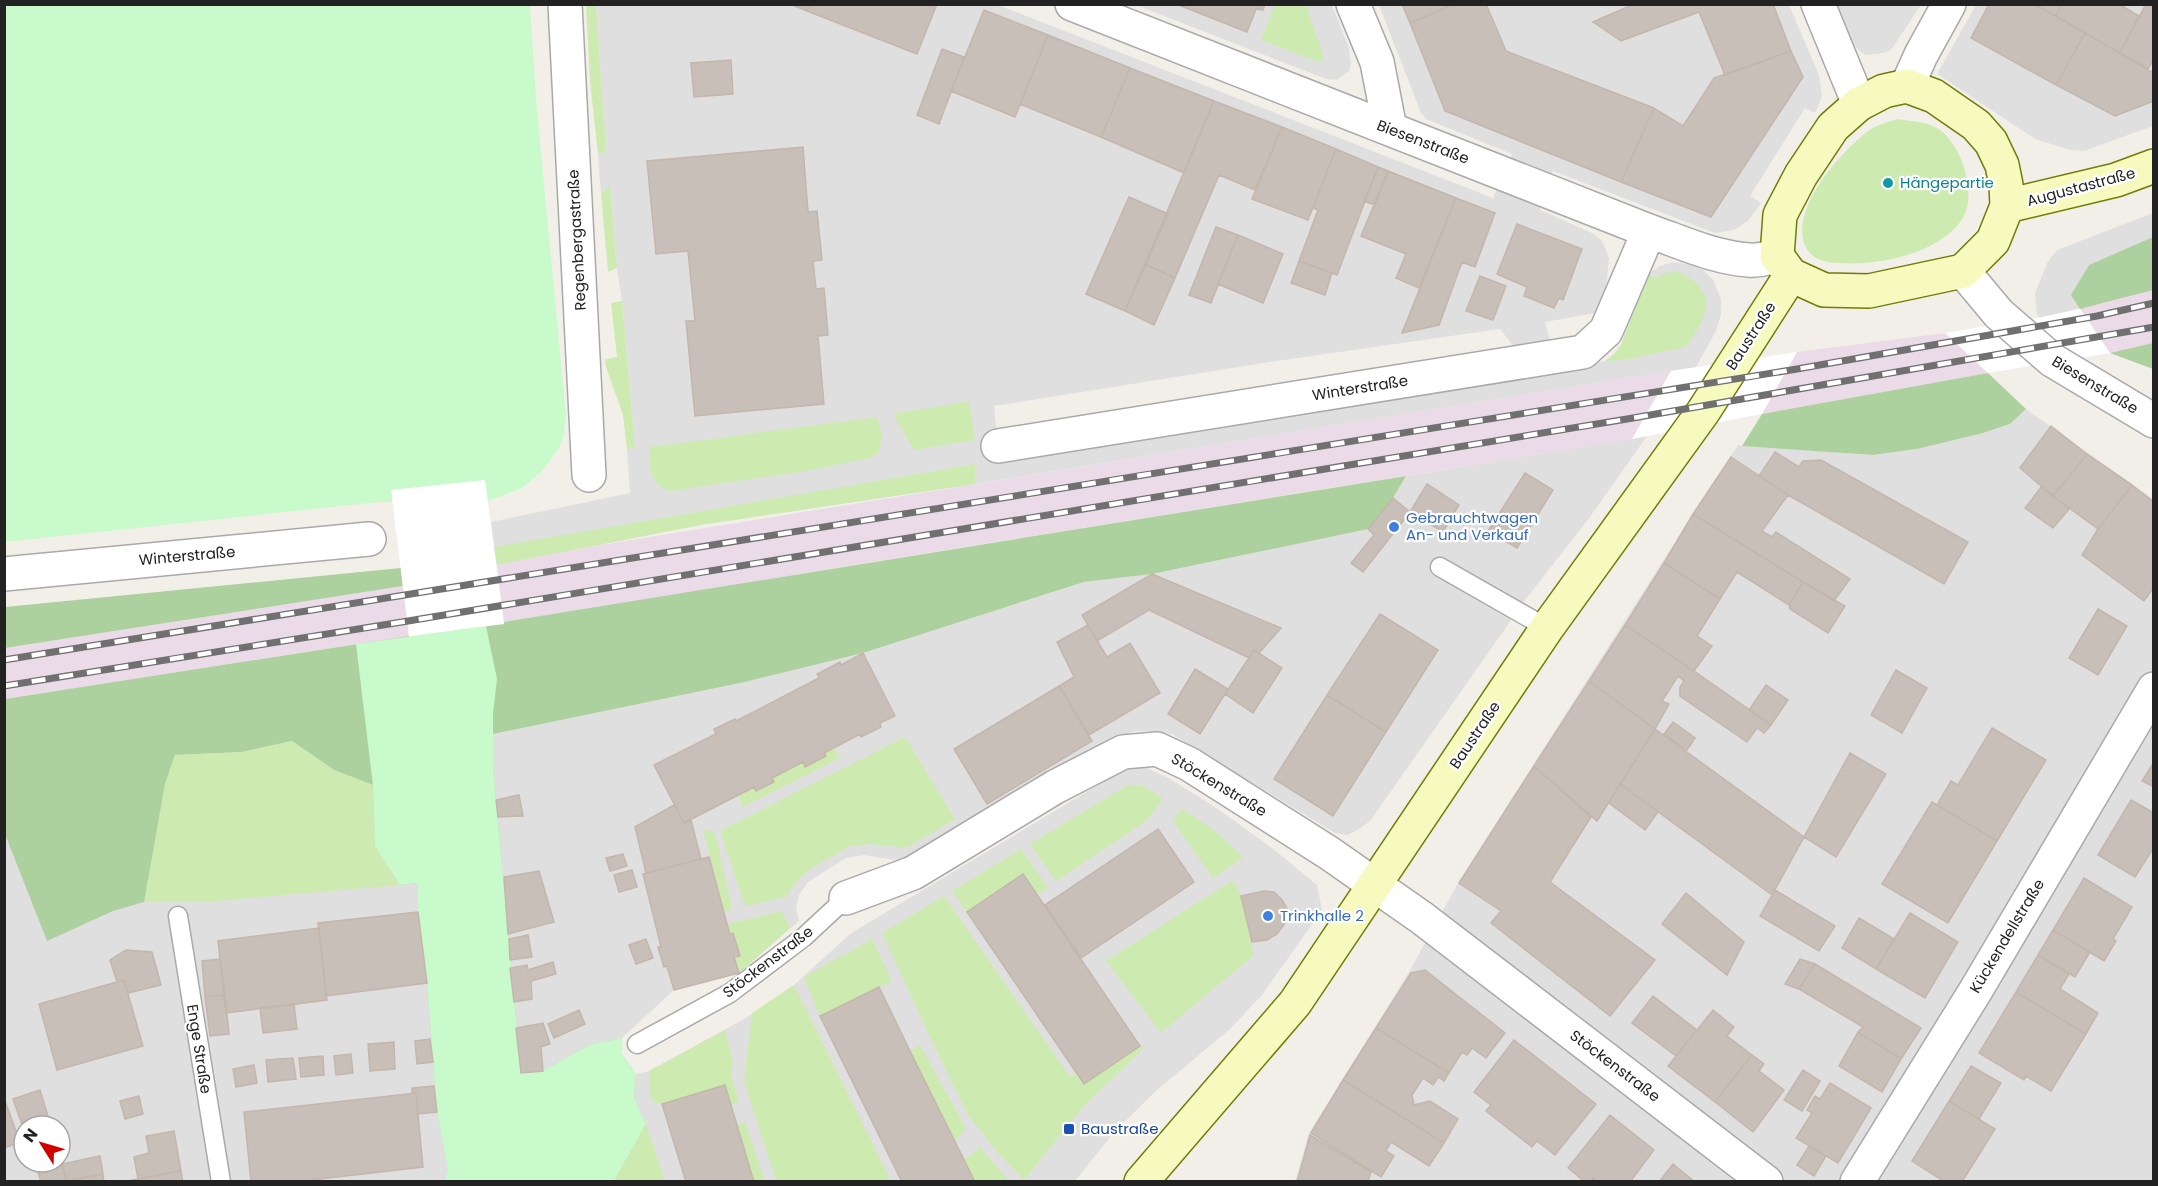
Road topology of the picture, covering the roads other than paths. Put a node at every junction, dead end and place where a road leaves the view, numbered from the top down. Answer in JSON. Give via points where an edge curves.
{"nodes":[{"id":1,"x":565,"y":4,"type":"edge"},
{"id":2,"x":1072,"y":4,"type":"edge"},
{"id":3,"x":1353,"y":4,"type":"edge"},
{"id":4,"x":1818,"y":4,"type":"edge"},
{"id":5,"x":1949,"y":4,"type":"edge"},
{"id":6,"x":1907,"y":86,"type":"junction"},
{"id":7,"x":1859,"y":104,"type":"junction"},
{"id":8,"x":1390,"y":129,"type":"junction"},
{"id":9,"x":2154,"y":166,"type":"edge"},
{"id":10,"x":2007,"y":206,"type":"junction"},
{"id":11,"x":1649,"y":231,"type":"junction"},
{"id":12,"x":1784,"y":266,"type":"junction"},
{"id":13,"x":1963,"y":271,"type":"junction"},
{"id":14,"x":2154,"y":421,"type":"edge"},
{"id":15,"x":998,"y":447,"type":"dead end"},
{"id":16,"x":589,"y":475,"type":"dead end"},
{"id":17,"x":369,"y":539,"type":"dead end"},
{"id":18,"x":1440,"y":567,"type":"dead end"},
{"id":19,"x":4,"y":574,"type":"edge"},
{"id":20,"x":1547,"y":628,"type":"junction"},
{"id":21,"x":2154,"y":689,"type":"edge"},
{"id":22,"x":1374,"y":885,"type":"junction"},
{"id":23,"x":846,"y":898,"type":"joint"},
{"id":24,"x":178,"y":916,"type":"dead end"},
{"id":25,"x":637,"y":1044,"type":"dead end"},
{"id":26,"x":221,"y":1182,"type":"edge"},
{"id":27,"x":1141,"y":1182,"type":"edge"},
{"id":28,"x":1766,"y":1182,"type":"edge"},
{"id":29,"x":1857,"y":1182,"type":"edge"}],
"edges":[{"from":1,"to":16,"type":"street","name":"Regenbergastraße"},
{"from":2,"to":8,"type":"street","name":"Biesenstraße"},
{"from":3,"to":8,"type":"street","via":[[1377,63]]},
{"from":4,"to":7,"type":"street"},
{"from":5,"to":6,"type":"street"},
{"from":6,"to":7,"type":"main road","name":"Baustraße","via":[[1884,91]]},
{"from":6,"to":10,"type":"main road","via":[[1934,96],[1976,124],[1991,142],[2006,185]]},
{"from":7,"to":12,"type":"main road","name":"Baustraße","via":[[1833,127],[1780,215]]},
{"from":8,"to":11,"type":"street","name":"Biesenstraße"},
{"from":9,"to":10,"type":"main road","name":"Augustastraße","via":[[2116,180]]},
{"from":10,"to":13,"type":"main road","via":[[1993,241]]},
{"from":11,"to":12,"type":"street","name":"Biesenstraße","via":[[1711,253]]},
{"from":11,"to":15,"type":"street","name":"Winterstraße","via":[[1606,332],[1583,352]]},
{"from":12,"to":13,"type":"main road","via":[[1824,290],[1869,291]]},
{"from":12,"to":20,"type":"main road","name":"Baustraße","via":[[1703,412]]},
{"from":13,"to":14,"type":"street","name":"Biesenstraße","via":[[1999,314],[2052,360]]},
{"from":17,"to":19,"type":"street","name":"Winterstraße"},
{"from":18,"to":20,"type":"lane"},
{"from":20,"to":22,"type":"main road","name":"Baustraße"},
{"from":21,"to":29,"type":"street","name":"Kückendellstraße"},
{"from":22,"to":23,"type":"street","name":"Stöckenstraße","via":[[1329,852],[1157,748],[1124,752],[912,873]]},
{"from":22,"to":27,"type":"main road","name":"Baustraße","via":[[1295,1003]]},
{"from":22,"to":28,"type":"street","name":"Stöckenstraße"},
{"from":23,"to":25,"type":"lane","name":"Stöckenstraße","via":[[804,938],[730,993]]},
{"from":24,"to":26,"type":"lane","name":"Enge Straße"}]}
